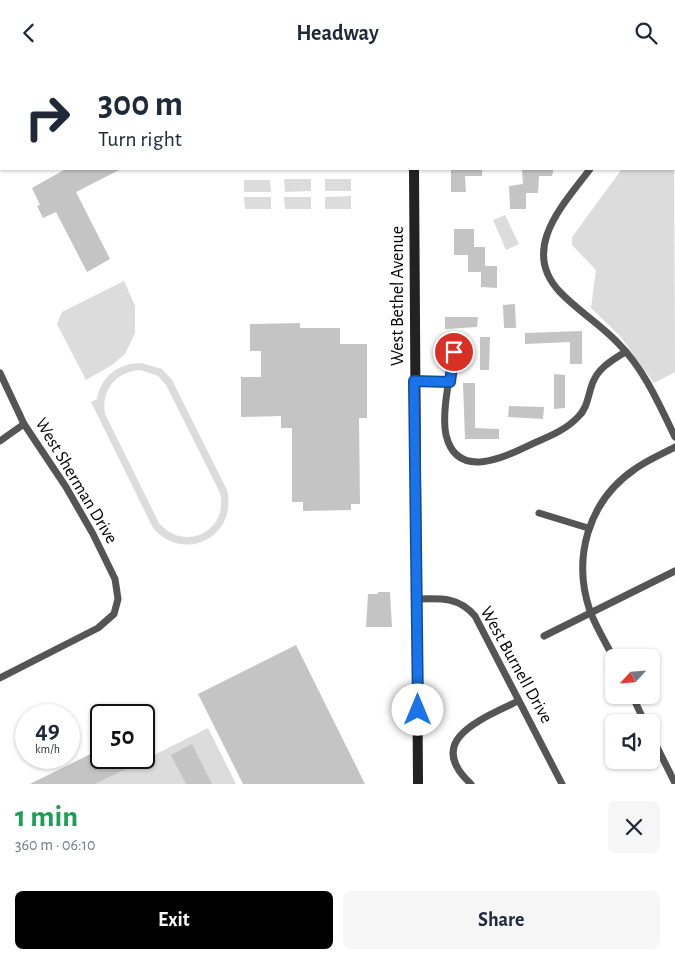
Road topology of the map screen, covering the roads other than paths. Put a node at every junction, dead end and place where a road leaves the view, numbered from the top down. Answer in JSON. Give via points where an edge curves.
{"nodes":[{"id":1,"x":414,"y":170,"type":"edge"},
{"id":2,"x":589,"y":170,"type":"edge"},
{"id":3,"x":454,"y":348,"type":"dead end"},
{"id":4,"x":626,"y":352,"type":"junction"},
{"id":5,"x":0,"y":373,"type":"edge"},
{"id":6,"x":414,"y":381,"type":"junction"},
{"id":7,"x":450,"y":382,"type":"junction"},
{"id":8,"x":24,"y":424,"type":"junction"},
{"id":9,"x":675,"y":437,"type":"edge"},
{"id":10,"x":0,"y":441,"type":"edge"},
{"id":11,"x":675,"y":447,"type":"edge"},
{"id":12,"x":539,"y":513,"type":"dead end"},
{"id":13,"x":588,"y":528,"type":"junction"},
{"id":14,"x":675,"y":571,"type":"edge"},
{"id":15,"x":418,"y":599,"type":"junction"},
{"id":16,"x":591,"y":612,"type":"junction"},
{"id":17,"x":544,"y":636,"type":"dead end"},
{"id":18,"x":609,"y":649,"type":"edge"},
{"id":19,"x":0,"y":678,"type":"edge"},
{"id":20,"x":518,"y":701,"type":"junction"},
{"id":21,"x":660,"y":753,"type":"edge"},
{"id":22,"x":675,"y":783,"type":"edge"},
{"id":23,"x":418,"y":784,"type":"edge"},
{"id":24,"x":471,"y":784,"type":"edge"},
{"id":25,"x":562,"y":784,"type":"edge"}],
"edges":[{"from":1,"to":6,"type":"main road","name":"West Bethel Avenue"},
{"from":2,"to":4,"type":"street","via":[[552,221],[544,243],[544,259],[560,292]]},
{"from":3,"to":7,"type":"street"},
{"from":4,"to":7,"type":"street","via":[[601,369],[577,419],[552,435],[488,462],[468,461],[450,445],[445,425]]},
{"from":4,"to":9,"type":"street","via":[[645,379]]},
{"from":5,"to":8,"type":"street","name":"West Sherman Drive"},
{"from":6,"to":7,"type":"street"},
{"from":6,"to":15,"type":"main road","name":"West Bethel Avenue"},
{"from":8,"to":10,"type":"street"},
{"from":8,"to":19,"type":"street","name":"West Sherman Drive","via":[[93,534],[118,591],[116,607],[110,618],[98,628]]},
{"from":11,"to":13,"type":"street","via":[[624,477],[607,495]]},
{"from":12,"to":13,"type":"street"},
{"from":13,"to":16,"type":"street","via":[[582,570]]},
{"from":14,"to":16,"type":"street"},
{"from":15,"to":20,"type":"street","name":"West Burnell Drive","via":[[443,598],[468,608],[479,623]]},
{"from":15,"to":23,"type":"main road","name":"West Bethel Avenue"},
{"from":16,"to":17,"type":"street"},
{"from":16,"to":18,"type":"street"},
{"from":20,"to":24,"type":"street","via":[[471,725],[461,734],[456,743],[456,764]]},
{"from":20,"to":25,"type":"street","name":"West Burnell Drive"},
{"from":21,"to":22,"type":"street"}]}
